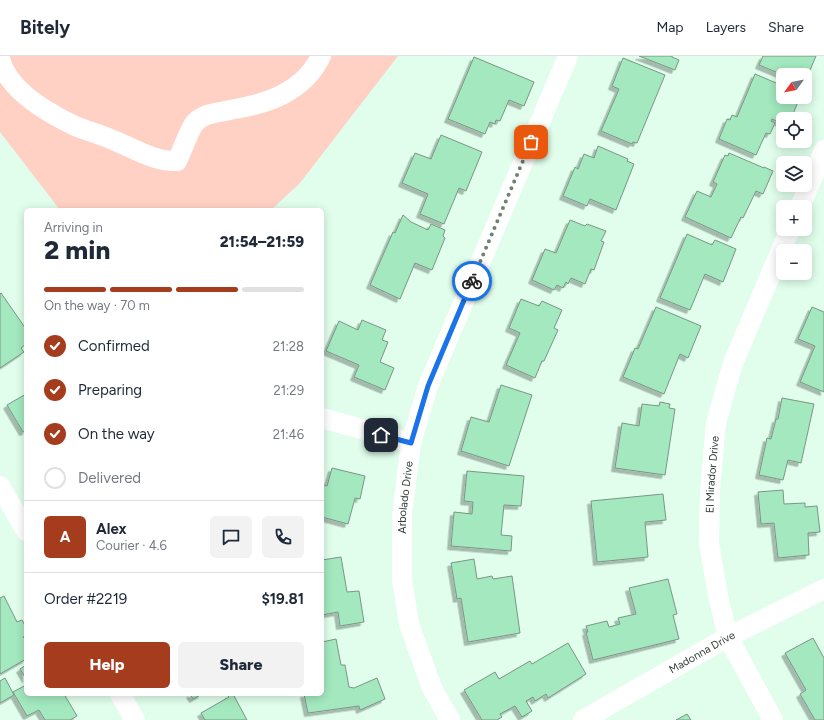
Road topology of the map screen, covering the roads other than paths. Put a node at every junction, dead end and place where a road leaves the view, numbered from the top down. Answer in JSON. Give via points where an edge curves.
{"nodes":[{"id":1,"x":321,"y":56,"type":"edge"},
{"id":2,"x":568,"y":56,"type":"edge"},
{"id":3,"x":0,"y":59,"type":"edge"},
{"id":4,"x":824,"y":150,"type":"edge"},
{"id":5,"x":803,"y":200,"type":"edge"},
{"id":6,"x":787,"y":236,"type":"edge"},
{"id":7,"x":324,"y":419,"type":"edge"},
{"id":8,"x":411,"y":443,"type":"junction"},
{"id":9,"x":0,"y":486,"type":"edge"},
{"id":10,"x":24,"y":528,"type":"edge"},
{"id":11,"x":824,"y":589,"type":"edge"},
{"id":12,"x":728,"y":637,"type":"junction"},
{"id":13,"x":121,"y":696,"type":"edge"},
{"id":14,"x":135,"y":720,"type":"edge"},
{"id":15,"x":450,"y":720,"type":"edge"},
{"id":16,"x":583,"y":720,"type":"edge"},
{"id":17,"x":773,"y":720,"type":"edge"}],
"edges":[{"from":1,"to":3,"type":"street","via":[[307,77],[286,93],[266,102],[207,115],[194,124],[177,161],[158,159],[105,136],[74,126],[40,107],[24,95],[7,76]]},
{"from":2,"to":8,"type":"street","name":"Arbolado Drive","via":[[428,386]]},
{"from":4,"to":5,"type":"street"},
{"from":6,"to":12,"type":"street","name":"El Mirador Drive","via":[[733,363],[716,424],[710,490],[709,543]]},
{"from":7,"to":8,"type":"street"},
{"from":8,"to":15,"type":"street","name":"Arbolado Drive","via":[[402,515],[402,579],[409,624],[432,688]]},
{"from":9,"to":10,"type":"street"},
{"from":11,"to":12,"type":"street","name":"Madonna Drive"},
{"from":12,"to":16,"type":"street","name":"Madonna Drive"},
{"from":12,"to":17,"type":"street","name":"El Mirador Drive"},
{"from":13,"to":14,"type":"street"}]}
